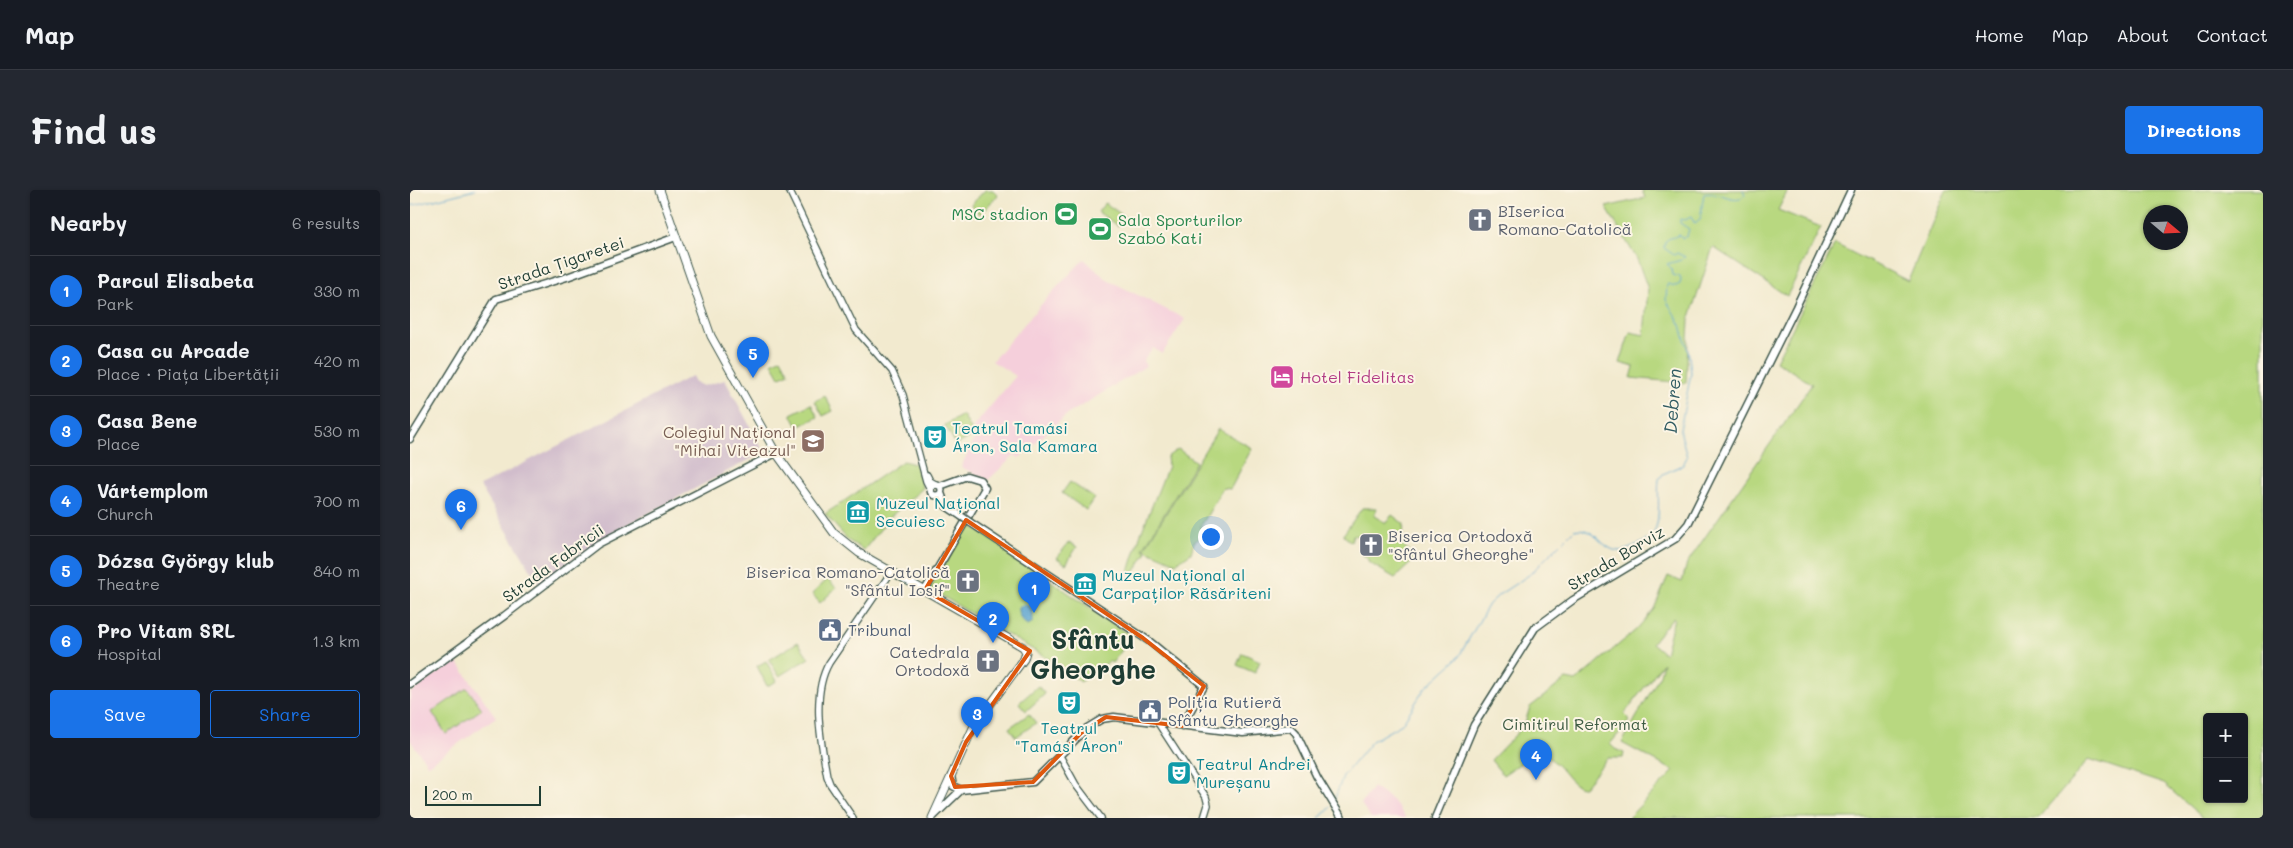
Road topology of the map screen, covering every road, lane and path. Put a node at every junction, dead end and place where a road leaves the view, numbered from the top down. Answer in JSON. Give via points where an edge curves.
{"nodes":[{"id":1,"x":660,"y":190,"type":"edge"},
{"id":2,"x":789,"y":190,"type":"edge"},
{"id":3,"x":1851,"y":190,"type":"edge"},
{"id":4,"x":676,"y":237,"type":"junction"},
{"id":5,"x":410,"y":439,"type":"edge"},
{"id":6,"x":776,"y":454,"type":"junction"},
{"id":7,"x":923,"y":469,"type":"junction"},
{"id":8,"x":940,"y":489,"type":"junction"},
{"id":9,"x":931,"y":491,"type":"joint"},
{"id":10,"x":892,"y":571,"type":"junction"},
{"id":11,"x":925,"y":590,"type":"junction"},
{"id":12,"x":410,"y":684,"type":"edge"},
{"id":13,"x":1158,"y":723,"type":"junction"},
{"id":14,"x":1167,"y":724,"type":"junction"},
{"id":15,"x":1182,"y":726,"type":"junction"},
{"id":16,"x":1165,"y":736,"type":"junction"},
{"id":17,"x":1060,"y":756,"type":"junction"},
{"id":18,"x":951,"y":776,"type":"junction"},
{"id":19,"x":960,"y":790,"type":"junction"},
{"id":20,"x":932,"y":817,"type":"edge"},
{"id":21,"x":853,"y":818,"type":"edge"},
{"id":22,"x":1101,"y":818,"type":"edge"},
{"id":23,"x":1204,"y":818,"type":"edge"},
{"id":24,"x":1342,"y":818,"type":"edge"},
{"id":25,"x":1435,"y":818,"type":"edge"}],
"edges":[{"from":1,"to":4,"type":"main road"},
{"from":2,"to":7,"type":"street","via":[[856,330],[892,371],[903,395]]},
{"from":3,"to":25,"type":"main road","name":"Strada Borviz","via":[[1685,530],[1573,600],[1535,628],[1474,725]]},
{"from":4,"to":5,"type":"main road","name":"Strada Țigaretei","via":[[568,277],[496,298]]},
{"from":4,"to":6,"type":"main road","via":[[707,328]]},
{"from":6,"to":10,"type":"main road","via":[[839,538]]},
{"from":6,"to":12,"type":"main road","name":"Strada Fabricii","via":[[598,544]]},
{"from":7,"to":8,"type":"street"},
{"from":7,"to":9,"type":"street"},
{"from":8,"to":9,"type":"main road","via":[[933,486]]},
{"from":8,"to":11,"type":"main road","via":[[967,476],[984,483],[985,490]]},
{"from":8,"to":15,"type":"main road","bridge":true,"via":[[946,506],[1143,638],[1204,686]]},
{"from":10,"to":11,"type":"main road"},
{"from":10,"to":21,"type":"street","via":[[826,669],[822,683],[820,718],[827,776]]},
{"from":11,"to":18,"type":"main road","via":[[1023,647],[1026,654],[974,728]]},
{"from":13,"to":14,"type":"main road"},
{"from":13,"to":16,"type":"street"},
{"from":13,"to":17,"type":"main road","via":[[1110,717],[1099,720]]},
{"from":14,"to":15,"type":"main road"},
{"from":14,"to":16,"type":"street"},
{"from":15,"to":24,"type":"main road","via":[[1243,733],[1292,728]]},
{"from":16,"to":23,"type":"street","via":[[1202,789],[1208,803]]},
{"from":17,"to":19,"type":"main road","via":[[1039,777],[1028,783]]},
{"from":17,"to":22,"type":"street","via":[[1076,785]]},
{"from":18,"to":19,"type":"main road","via":[[953,786]]},
{"from":18,"to":20,"type":"main road"},
{"from":19,"to":20,"type":"main road"}]}
